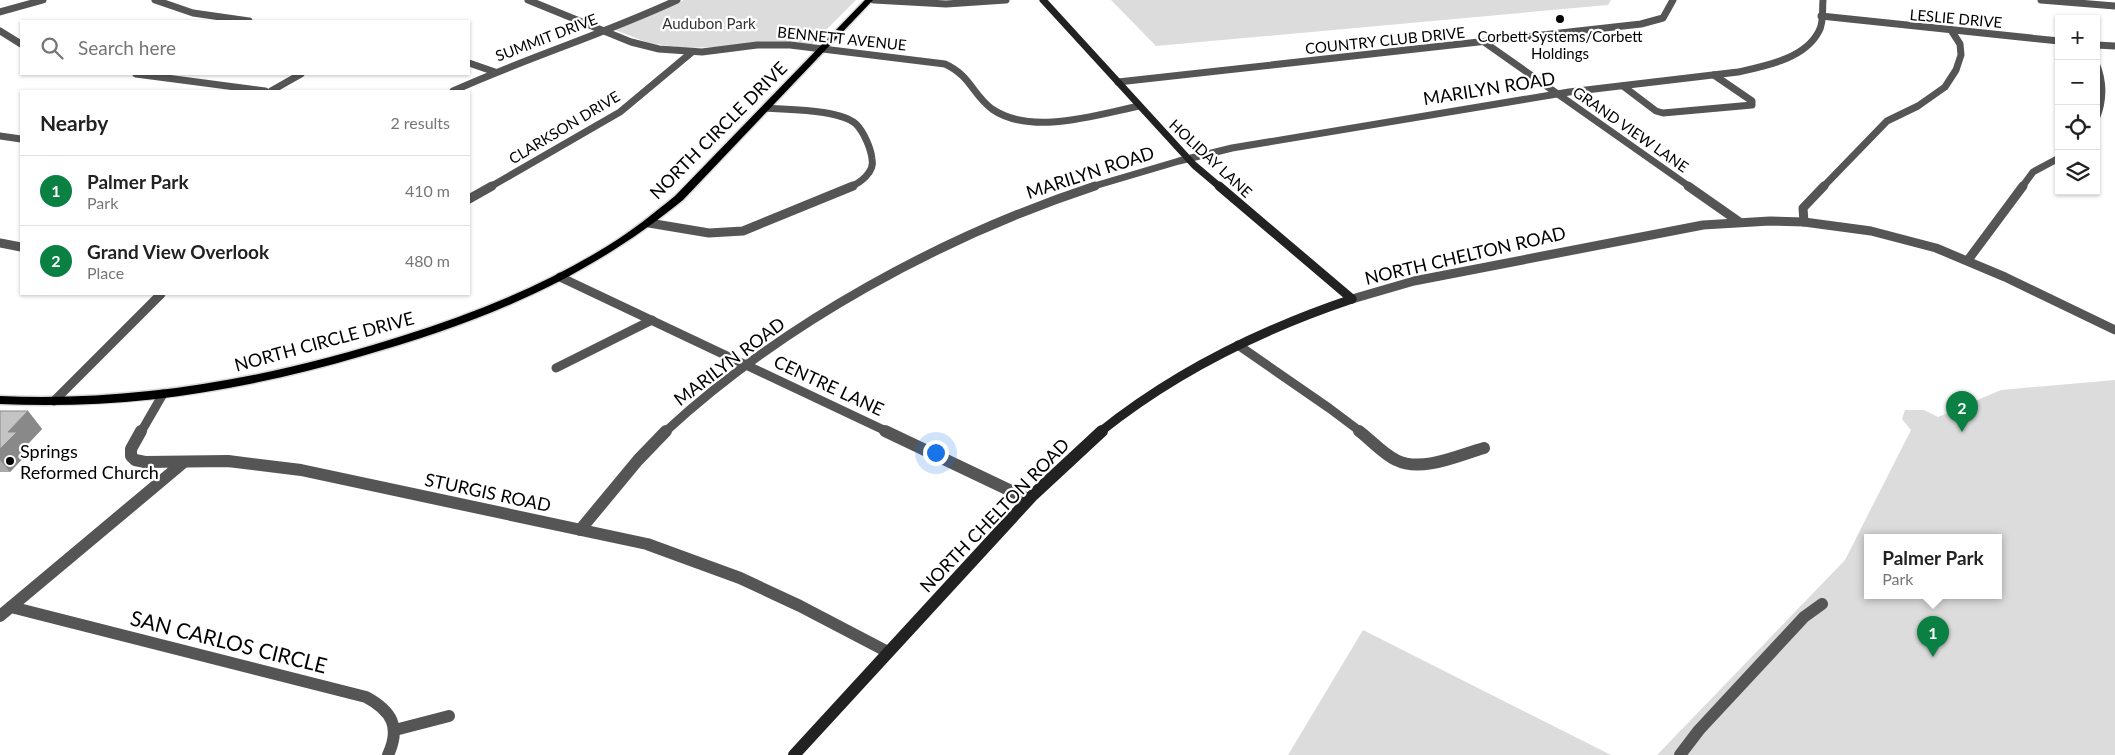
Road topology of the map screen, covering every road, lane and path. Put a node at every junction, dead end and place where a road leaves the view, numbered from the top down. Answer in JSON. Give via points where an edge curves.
{"nodes":[{"id":1,"x":43,"y":0,"type":"edge"},
{"id":2,"x":155,"y":0,"type":"edge"},
{"id":3,"x":528,"y":0,"type":"edge"},
{"id":4,"x":677,"y":0,"type":"edge"},
{"id":5,"x":869,"y":0,"type":"edge"},
{"id":6,"x":874,"y":0,"type":"edge"},
{"id":7,"x":1006,"y":0,"type":"edge"},
{"id":8,"x":1043,"y":0,"type":"edge"},
{"id":9,"x":1673,"y":0,"type":"edge"},
{"id":10,"x":1823,"y":0,"type":"edge"},
{"id":11,"x":2041,"y":0,"type":"edge"},
{"id":12,"x":2115,"y":6,"type":"edge"},
{"id":13,"x":0,"y":12,"type":"edge"},
{"id":14,"x":1821,"y":16,"type":"junction"},
{"id":15,"x":242,"y":20,"type":"edge"},
{"id":16,"x":0,"y":30,"type":"edge"},
{"id":17,"x":605,"y":30,"type":"junction"},
{"id":18,"x":1951,"y":30,"type":"junction"},
{"id":19,"x":2055,"y":41,"type":"edge"},
{"id":20,"x":1484,"y":42,"type":"junction"},
{"id":21,"x":20,"y":43,"type":"edge"},
{"id":22,"x":2100,"y":44,"type":"edge"},
{"id":23,"x":2115,"y":46,"type":"edge"},
{"id":24,"x":823,"y":49,"type":"junction"},
{"id":25,"x":692,"y":52,"type":"junction"},
{"id":26,"x":470,"y":63,"type":"edge"},
{"id":27,"x":495,"y":72,"type":"junction"},
{"id":28,"x":2100,"y":74,"type":"edge"},
{"id":29,"x":144,"y":75,"type":"edge"},
{"id":30,"x":299,"y":75,"type":"edge"},
{"id":31,"x":1714,"y":75,"type":"junction"},
{"id":32,"x":1118,"y":82,"type":"junction"},
{"id":33,"x":1624,"y":86,"type":"junction"},
{"id":34,"x":257,"y":90,"type":"edge"},
{"id":35,"x":273,"y":90,"type":"edge"},
{"id":36,"x":456,"y":90,"type":"edge"},
{"id":37,"x":1557,"y":94,"type":"junction"},
{"id":38,"x":1140,"y":106,"type":"junction"},
{"id":39,"x":766,"y":108,"type":"junction"},
{"id":40,"x":2100,"y":109,"type":"edge"},
{"id":41,"x":0,"y":136,"type":"edge"},
{"id":42,"x":20,"y":139,"type":"edge"},
{"id":43,"x":1187,"y":158,"type":"junction"},
{"id":44,"x":2055,"y":160,"type":"edge"},
{"id":45,"x":470,"y":198,"type":"edge"},
{"id":46,"x":1738,"y":220,"type":"junction"},
{"id":47,"x":1804,"y":222,"type":"junction"},
{"id":48,"x":648,"y":223,"type":"junction"},
{"id":49,"x":20,"y":236,"type":"edge"},
{"id":50,"x":4,"y":243,"type":"edge"},
{"id":51,"x":20,"y":246,"type":"edge"},
{"id":52,"x":1968,"y":260,"type":"junction"},
{"id":53,"x":560,"y":277,"type":"junction"},
{"id":54,"x":160,"y":295,"type":"edge"},
{"id":55,"x":1352,"y":300,"type":"junction"},
{"id":56,"x":652,"y":320,"type":"junction"},
{"id":57,"x":2115,"y":330,"type":"edge"},
{"id":58,"x":1238,"y":344,"type":"junction"},
{"id":59,"x":746,"y":366,"type":"junction"},
{"id":60,"x":556,"y":368,"type":"dead end"},
{"id":61,"x":163,"y":394,"type":"junction"},
{"id":62,"x":0,"y":400,"type":"edge"},
{"id":63,"x":54,"y":401,"type":"junction"},
{"id":64,"x":1484,"y":448,"type":"dead end"},
{"id":65,"x":184,"y":462,"type":"junction"},
{"id":66,"x":1028,"y":499,"type":"junction"},
{"id":67,"x":580,"y":530,"type":"junction"},
{"id":68,"x":1822,"y":604,"type":"dead end"},
{"id":69,"x":11,"y":606,"type":"junction"},
{"id":70,"x":0,"y":616,"type":"edge"},
{"id":71,"x":888,"y":652,"type":"junction"},
{"id":72,"x":449,"y":716,"type":"dead end"},
{"id":73,"x":395,"y":730,"type":"junction"},
{"id":74,"x":388,"y":755,"type":"edge"},
{"id":75,"x":794,"y":755,"type":"edge"},
{"id":76,"x":1680,"y":755,"type":"edge"}],
"edges":[{"from":1,"to":13,"type":"street"},
{"from":2,"to":15,"type":"street","via":[[193,13]]},
{"from":3,"to":17,"type":"street","name":"BENNETT AVENUE"},
{"from":4,"to":17,"type":"street","name":"SUMMIT DRIVE"},
{"from":5,"to":24,"type":"main road","name":"NORTH CIRCLE DRIVE"},
{"from":6,"to":7,"type":"street","via":[[933,4]]},
{"from":8,"to":32,"type":"street","name":"HOLIDAY LANE"},
{"from":9,"to":20,"type":"street","name":"COUNTRY CLUB DRIVE","via":[[1663,18],[1650,22]]},
{"from":10,"to":14,"type":"street","name":"MARILYN ROAD"},
{"from":11,"to":12,"type":"street"},
{"from":14,"to":18,"type":"street","name":"LESLIE DRIVE"},
{"from":14,"to":31,"type":"street","name":"MARILYN ROAD","via":[[1816,36],[1798,52],[1763,66]]},
{"from":16,"to":21,"type":"street"},
{"from":17,"to":25,"type":"street","name":"BENNETT AVENUE","via":[[640,45]]},
{"from":17,"to":27,"type":"street","name":"SUMMIT DRIVE"},
{"from":18,"to":19,"type":"street","name":"LESLIE DRIVE"},
{"from":18,"to":47,"type":"street","via":[[1960,44],[1961,55],[1945,87],[1918,106],[1887,121],[1803,208]]},
{"from":20,"to":32,"type":"street","name":"COUNTRY CLUB DRIVE"},
{"from":20,"to":37,"type":"street","name":"GRAND VIEW LANE"},
{"from":22,"to":23,"type":"street"},
{"from":24,"to":25,"type":"street","name":"BENNETT AVENUE","via":[[771,45]]},
{"from":24,"to":38,"type":"street","name":"BENNETT AVENUE","via":[[945,64],[963,74],[995,111],[1022,120],[1058,121]]},
{"from":24,"to":39,"type":"main road","name":"NORTH CIRCLE DRIVE"},
{"from":25,"to":45,"type":"street","name":"CLARKSON DRIVE","via":[[620,112]]},
{"from":26,"to":27,"type":"street"},
{"from":27,"to":36,"type":"street","name":"SUMMIT DRIVE"},
{"from":28,"to":40,"type":"street","via":[[2103,93]]},
{"from":29,"to":34,"type":"street"},
{"from":30,"to":35,"type":"street"},
{"from":31,"to":33,"type":"street","name":"MARILYN ROAD"},
{"from":31,"to":33,"type":"street","via":[[1752,104],[1663,113]]},
{"from":32,"to":38,"type":"street","name":"HOLIDAY LANE"},
{"from":33,"to":37,"type":"street","name":"MARILYN ROAD"},
{"from":37,"to":43,"type":"street","name":"MARILYN ROAD","via":[[1275,139]]},
{"from":37,"to":46,"type":"street","name":"GRAND VIEW LANE"},
{"from":38,"to":43,"type":"street","name":"HOLIDAY LANE"},
{"from":39,"to":48,"type":"main road","name":"NORTH CIRCLE DRIVE","via":[[679,198]]},
{"from":39,"to":48,"type":"street","via":[[827,115],[853,122],[858,126],[873,161],[868,175],[846,189],[743,231],[709,233]]},
{"from":41,"to":42,"type":"street"},
{"from":43,"to":55,"type":"street","name":"HOLIDAY LANE"},
{"from":43,"to":59,"type":"street","name":"MARILYN ROAD","via":[[1050,200],[961,238],[853,296]]},
{"from":44,"to":52,"type":"street","via":[[2034,172]]},
{"from":46,"to":47,"type":"street","name":"NORTH CHELTON ROAD"},
{"from":46,"to":55,"type":"street","name":"NORTH CHELTON ROAD","via":[[1504,262],[1414,281]]},
{"from":47,"to":52,"type":"street","name":"NORTH CHELTON ROAD","via":[[1901,237]]},
{"from":48,"to":53,"type":"main road","name":"NORTH CIRCLE DRIVE"},
{"from":49,"to":50,"type":"street"},
{"from":50,"to":51,"type":"street"},
{"from":52,"to":57,"type":"street","name":"NORTH CHELTON ROAD"},
{"from":53,"to":56,"type":"street","name":"CENTRE LANE"},
{"from":53,"to":61,"type":"main road","name":"NORTH CIRCLE DRIVE","via":[[479,314],[340,359],[208,388]]},
{"from":54,"to":63,"type":"street"},
{"from":55,"to":58,"type":"street","name":"NORTH CHELTON ROAD","via":[[1296,318]]},
{"from":56,"to":59,"type":"street","name":"CENTRE LANE"},
{"from":56,"to":60,"type":"street"},
{"from":58,"to":64,"type":"street","via":[[1404,464],[1417,465]]},
{"from":58,"to":66,"type":"street","name":"NORTH CHELTON ROAD","via":[[1188,370],[1118,418]]},
{"from":59,"to":66,"type":"street","name":"CENTRE LANE"},
{"from":59,"to":67,"type":"street","name":"MARILYN ROAD","via":[[701,400],[657,440]]},
{"from":61,"to":63,"type":"main road","name":"NORTH CIRCLE DRIVE"},
{"from":61,"to":65,"type":"street","name":"STURGIS ROAD","via":[[135,439],[130,449],[131,456],[145,462]]},
{"from":62,"to":63,"type":"main road","name":"NORTH CIRCLE DRIVE"},
{"from":65,"to":67,"type":"street","name":"STURGIS ROAD","via":[[247,462],[301,470]]},
{"from":65,"to":69,"type":"street"},
{"from":66,"to":71,"type":"street","name":"NORTH CHELTON ROAD"},
{"from":67,"to":71,"type":"street","name":"STURGIS ROAD","via":[[647,544],[702,561],[791,601]]},
{"from":68,"to":76,"type":"street","via":[[1804,616]]},
{"from":69,"to":70,"type":"street"},
{"from":69,"to":73,"type":"street","name":"SAN CARLOS CIRCLE","via":[[366,697],[381,704]]},
{"from":71,"to":75,"type":"street","name":"NORTH CHELTON ROAD"},
{"from":72,"to":73,"type":"street"},
{"from":73,"to":74,"type":"street"}]}
